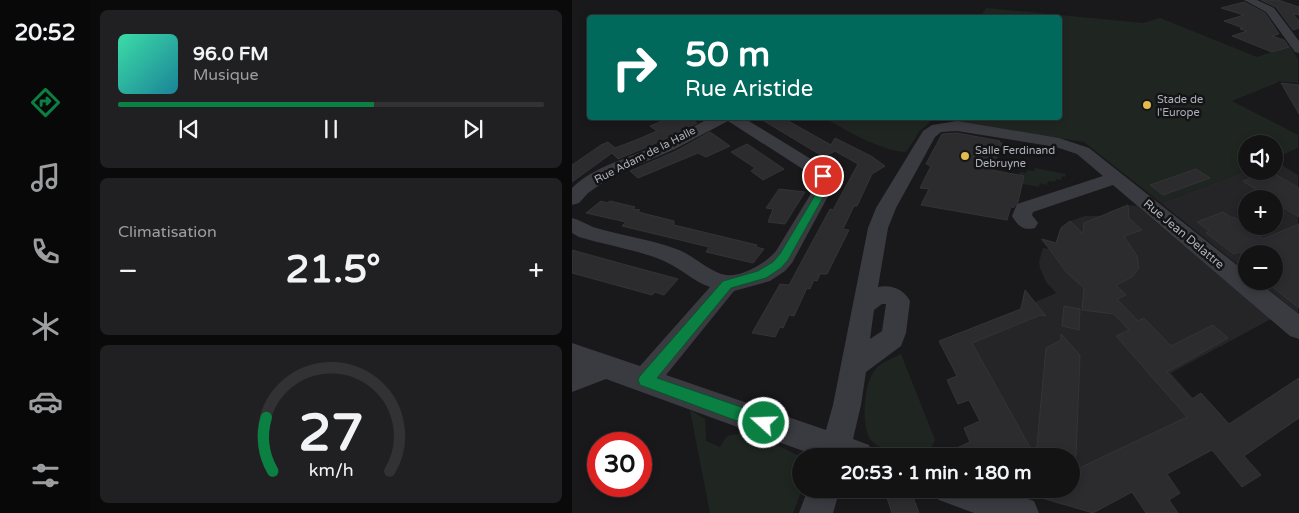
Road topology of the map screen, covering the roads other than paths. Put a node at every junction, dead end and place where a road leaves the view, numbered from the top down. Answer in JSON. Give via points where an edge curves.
{"nodes":[{"id":1,"x":1249,"y":0,"type":"edge"},
{"id":2,"x":1298,"y":50,"type":"edge"},
{"id":3,"x":719,"y":120,"type":"edge"},
{"id":4,"x":737,"y":120,"type":"edge"},
{"id":5,"x":1116,"y":178,"type":"junction"},
{"id":6,"x":572,"y":199,"type":"edge"},
{"id":7,"x":1028,"y":223,"type":"dead end"},
{"id":8,"x":572,"y":225,"type":"edge"},
{"id":9,"x":727,"y":284,"type":"junction"},
{"id":10,"x":863,"y":306,"type":"junction"},
{"id":11,"x":1298,"y":329,"type":"edge"},
{"id":12,"x":572,"y":355,"type":"edge"},
{"id":13,"x":606,"y":367,"type":"junction"},
{"id":14,"x":853,"y":368,"type":"junction"},
{"id":15,"x":572,"y":379,"type":"edge"},
{"id":16,"x":645,"y":380,"type":"junction"},
{"id":17,"x":827,"y":448,"type":"edge"},
{"id":18,"x":843,"y":448,"type":"edge"},
{"id":19,"x":821,"y":498,"type":"edge"},
{"id":20,"x":975,"y":498,"type":"edge"},
{"id":21,"x":1010,"y":511,"type":"edge"},
{"id":22,"x":816,"y":513,"type":"edge"}],
"edges":[{"from":1,"to":2,"type":"street","via":[[1270,10]]},
{"from":3,"to":6,"type":"street","name":"Rue Adam de la Halle","via":[[594,180]]},
{"from":4,"to":9,"type":"street","via":[[818,171],[825,181],[794,241],[777,265],[762,275]]},
{"from":5,"to":7,"type":"street","via":[[1024,208],[1022,216]]},
{"from":5,"to":10,"type":"street","name":"Rue Jean Delattre","via":[[1083,151],[1068,145],[957,126],[932,131],[882,217]]},
{"from":5,"to":11,"type":"street","name":"Rue Jean Delattre"},
{"from":8,"to":9,"type":"street","via":[[586,232],[671,254],[708,278]]},
{"from":9,"to":16,"type":"street"},
{"from":10,"to":14,"type":"street","name":"Rue Jean Delattre"},
{"from":10,"to":14,"type":"street","via":[[880,295],[889,294],[898,301],[892,338],[859,360]]},
{"from":12,"to":13,"type":"street"},
{"from":13,"to":15,"type":"street"},
{"from":13,"to":16,"type":"street"},
{"from":14,"to":18,"type":"street","name":"Rue Jean Delattre"},
{"from":16,"to":17,"type":"street"},
{"from":19,"to":22,"type":"street"},
{"from":20,"to":21,"type":"street"}]}
